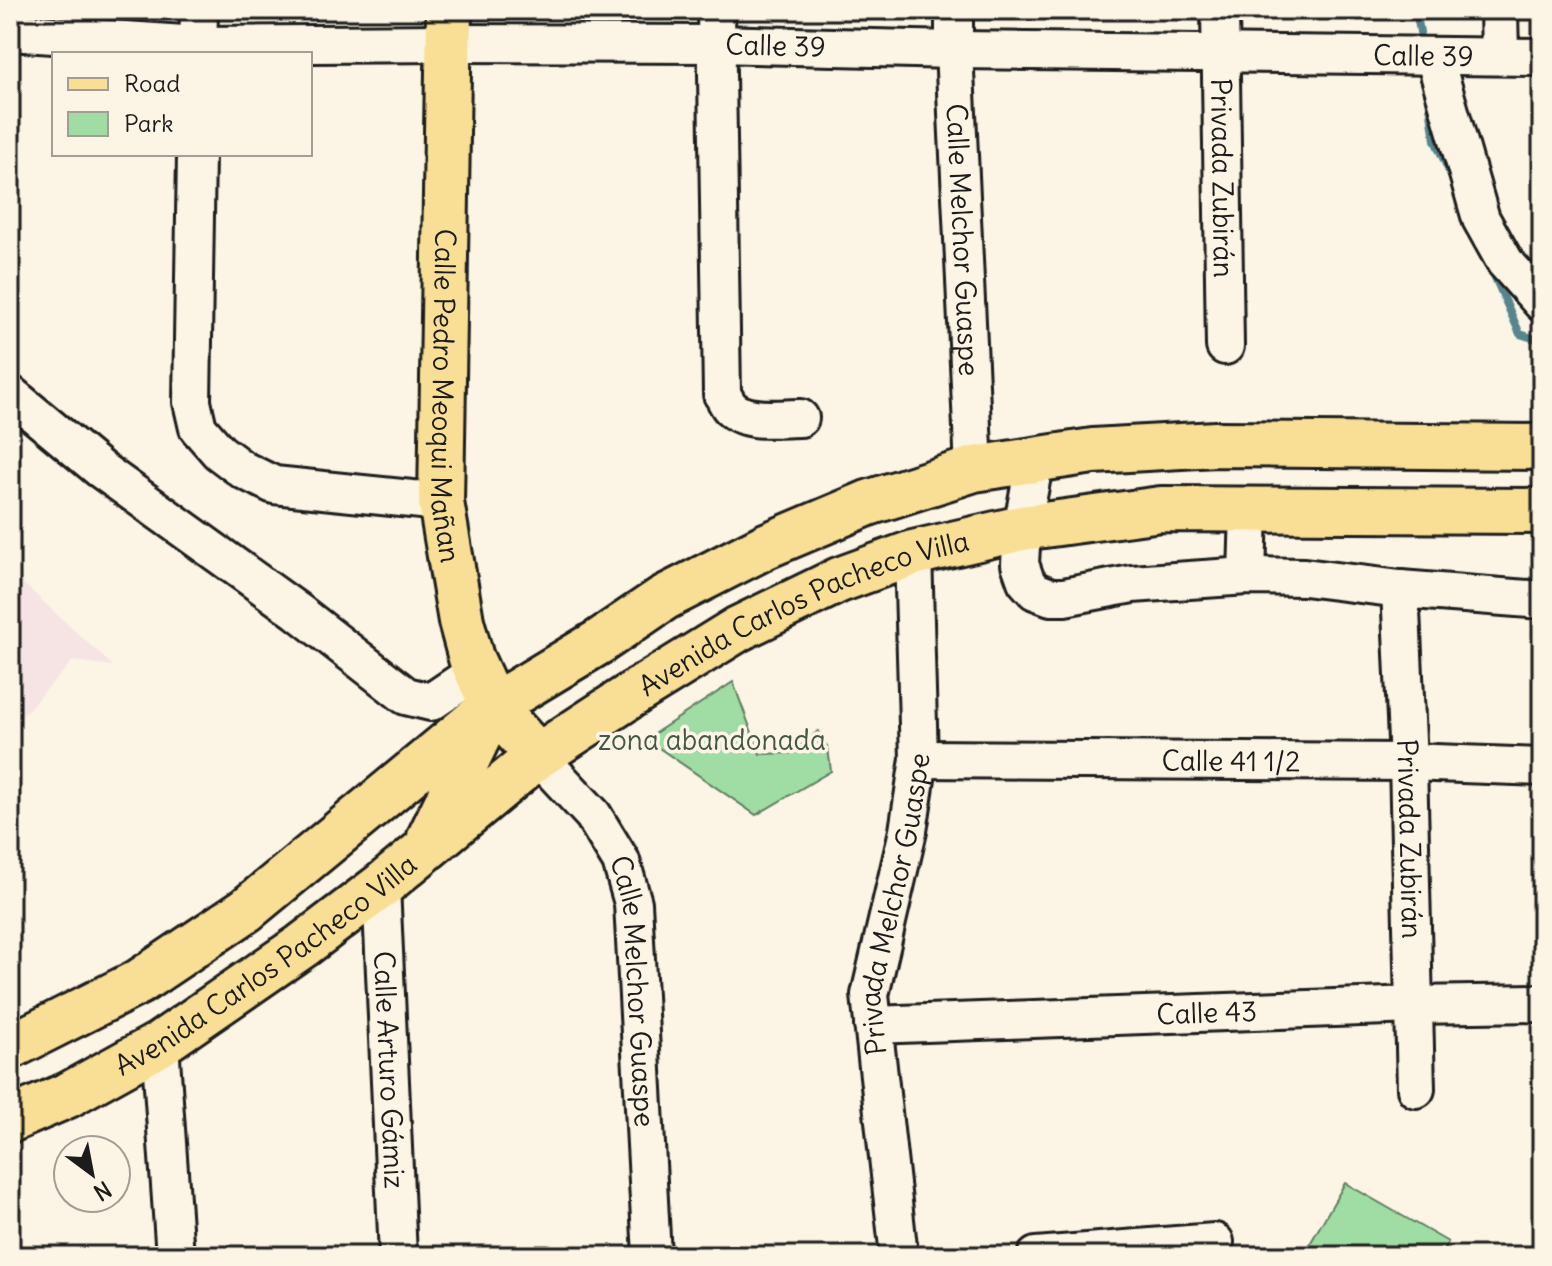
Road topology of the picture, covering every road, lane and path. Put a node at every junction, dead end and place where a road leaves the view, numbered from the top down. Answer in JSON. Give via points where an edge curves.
{"nodes":[{"id":1,"x":954,"y":10,"type":"edge"},
{"id":2,"x":1220,"y":10,"type":"edge"},
{"id":3,"x":1499,"y":10,"type":"edge"},
{"id":4,"x":448,"y":27,"type":"edge"},
{"id":5,"x":717,"y":27,"type":"edge"},
{"id":6,"x":10,"y":32,"type":"edge"},
{"id":7,"x":198,"y":36,"type":"edge"},
{"id":8,"x":954,"y":50,"type":"junction"},
{"id":9,"x":1220,"y":53,"type":"junction"},
{"id":10,"x":1434,"y":56,"type":"junction"},
{"id":11,"x":1500,"y":56,"type":"junction"},
{"id":12,"x":1542,"y":57,"type":"edge"},
{"id":13,"x":196,"y":156,"type":"edge"},
{"id":14,"x":1542,"y":303,"type":"edge"},
{"id":15,"x":1225,"y":346,"type":"dead end"},
{"id":16,"x":10,"y":394,"type":"edge"},
{"id":17,"x":800,"y":418,"type":"dead end"},
{"id":18,"x":1542,"y":447,"type":"edge"},
{"id":19,"x":1035,"y":460,"type":"junction"},
{"id":20,"x":974,"y":469,"type":"junction"},
{"id":21,"x":441,"y":502,"type":"junction"},
{"id":22,"x":1249,"y":510,"type":"junction"},
{"id":23,"x":1542,"y":511,"type":"edge"},
{"id":24,"x":1022,"y":528,"type":"junction"},
{"id":25,"x":913,"y":553,"type":"junction"},
{"id":26,"x":1247,"y":576,"type":"junction"},
{"id":27,"x":1400,"y":589,"type":"junction"},
{"id":28,"x":1542,"y":600,"type":"edge"},
{"id":29,"x":485,"y":689,"type":"junction"},
{"id":30,"x":538,"y":756,"type":"junction"},
{"id":31,"x":919,"y":759,"type":"junction"},
{"id":32,"x":1408,"y":762,"type":"junction"},
{"id":33,"x":1542,"y":767,"type":"edge"},
{"id":34,"x":424,"y":849,"type":"junction"},
{"id":35,"x":381,"y":886,"type":"junction"},
{"id":36,"x":1542,"y":1003,"type":"edge"},
{"id":37,"x":1414,"y":1005,"type":"junction"},
{"id":38,"x":873,"y":1025,"type":"junction"},
{"id":39,"x":160,"y":1044,"type":"junction"},
{"id":40,"x":10,"y":1047,"type":"edge"},
{"id":41,"x":1416,"y":1089,"type":"dead end"},
{"id":42,"x":10,"y":1120,"type":"edge"},
{"id":43,"x":1215,"y":1242,"type":"dead end"},
{"id":44,"x":175,"y":1256,"type":"edge"},
{"id":45,"x":398,"y":1256,"type":"edge"},
{"id":46,"x":652,"y":1256,"type":"edge"},
{"id":47,"x":899,"y":1256,"type":"edge"},
{"id":48,"x":1036,"y":1256,"type":"edge"}],
"edges":[{"from":1,"to":8,"type":"street","name":"Calle Melchor Guaspe"},
{"from":2,"to":9,"type":"street","name":"Privada Zubirán"},
{"from":3,"to":11,"type":"street"},
{"from":4,"to":5,"type":"street","name":"Calle 39"},
{"from":4,"to":7,"type":"street","name":"Calle 39"},
{"from":4,"to":21,"type":"main road","name":"Calle Pedro Meoqui Mañan"},
{"from":5,"to":8,"type":"street","name":"Calle 39"},
{"from":5,"to":17,"type":"street","via":[[722,394],[737,413]]},
{"from":6,"to":7,"type":"street","name":"Calle 39"},
{"from":8,"to":9,"type":"street","name":"Calle 39"},
{"from":8,"to":20,"type":"street","name":"Calle Melchor Guaspe"},
{"from":9,"to":10,"type":"street","name":"Calle 39"},
{"from":9,"to":15,"type":"street","name":"Privada Zubirán"},
{"from":10,"to":11,"type":"street","name":"Calle 39"},
{"from":10,"to":14,"type":"street","via":[[1481,219],[1505,262]]},
{"from":11,"to":12,"type":"street","name":"Calle 39"},
{"from":13,"to":21,"type":"street","via":[[192,402],[198,428],[219,452],[274,485]]},
{"from":16,"to":29,"type":"street","via":[[100,469],[406,696],[431,702]]},
{"from":18,"to":19,"type":"main road","name":"Avenida Carlos Pacheco Villa","via":[[1216,444]]},
{"from":19,"to":20,"type":"main road","name":"Avenida Carlos Pacheco Villa"},
{"from":19,"to":24,"type":"street"},
{"from":20,"to":29,"type":"main road","name":"Avenida Carlos Pacheco Villa","via":[[868,503],[766,546],[664,598],[599,642]]},
{"from":21,"to":29,"type":"main road","name":"Calle Pedro Meoqui Mañan","via":[[461,621]]},
{"from":22,"to":23,"type":"main road","name":"Avenida Carlos Pacheco Villa"},
{"from":22,"to":24,"type":"main road","name":"Avenida Carlos Pacheco Villa","via":[[1161,509]]},
{"from":22,"to":26,"type":"street"},
{"from":24,"to":25,"type":"main road","name":"Avenida Carlos Pacheco Villa"},
{"from":24,"to":26,"type":"street","via":[[1020,564],[1026,581],[1051,597],[1132,584]]},
{"from":25,"to":30,"type":"main road","name":"Avenida Carlos Pacheco Villa","via":[[839,580],[738,629]]},
{"from":25,"to":31,"type":"street","name":"Privada Melchor Guaspe"},
{"from":26,"to":27,"type":"street"},
{"from":27,"to":28,"type":"street"},
{"from":27,"to":32,"type":"street","name":"Privada Zubirán"},
{"from":29,"to":30,"type":"main road","name":"Calle Pedro Meoqui Mañan"},
{"from":29,"to":34,"type":"main road"},
{"from":29,"to":40,"type":"main road","name":"Avenida Carlos Pacheco Villa","via":[[246,910],[139,982]]},
{"from":30,"to":34,"type":"main road","name":"Avenida Carlos Pacheco Villa"},
{"from":30,"to":46,"type":"street","name":"Calle Melchor Guaspe","via":[[593,815],[621,861],[633,903]]},
{"from":31,"to":32,"type":"street","name":"Calle 41 1/2"},
{"from":31,"to":38,"type":"street","name":"Privada Melchor Guaspe","via":[[870,995]]},
{"from":32,"to":33,"type":"street","name":"Calle 41 1/2"},
{"from":32,"to":37,"type":"street","name":"Privada Zubirán"},
{"from":34,"to":35,"type":"main road","name":"Avenida Carlos Pacheco Villa"},
{"from":35,"to":39,"type":"main road","name":"Avenida Carlos Pacheco Villa"},
{"from":35,"to":45,"type":"street","name":"Calle Arturo Gámiz"},
{"from":36,"to":37,"type":"street","name":"Calle 43"},
{"from":37,"to":38,"type":"street","name":"Calle 43"},
{"from":37,"to":41,"type":"street","name":"Privada Zubirán"},
{"from":38,"to":47,"type":"street","name":"Privada Melchor Guaspe"},
{"from":39,"to":42,"type":"main road","name":"Avenida Carlos Pacheco Villa"},
{"from":39,"to":44,"type":"street"},
{"from":43,"to":48,"type":"street"}]}
